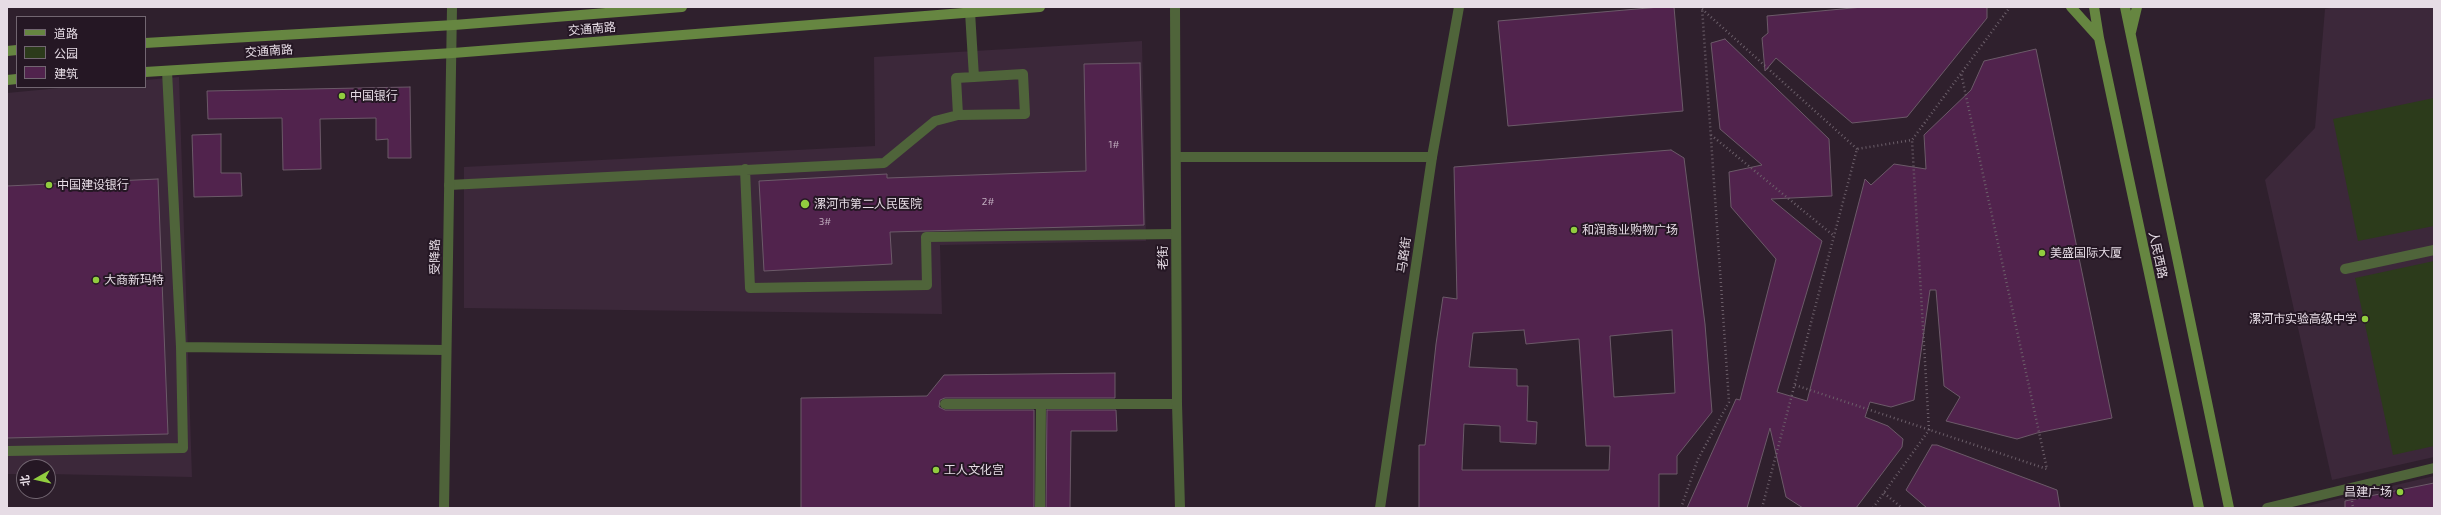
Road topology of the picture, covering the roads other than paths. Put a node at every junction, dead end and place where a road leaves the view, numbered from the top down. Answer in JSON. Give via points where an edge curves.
{"nodes":[{"id":1,"x":452,"y":7,"type":"edge"},
{"id":2,"x":682,"y":7,"type":"edge"},
{"id":3,"x":1040,"y":7,"type":"edge"},
{"id":4,"x":1174,"y":7,"type":"edge"},
{"id":5,"x":1459,"y":7,"type":"edge"},
{"id":6,"x":2071,"y":7,"type":"edge"},
{"id":7,"x":2094,"y":7,"type":"edge"},
{"id":8,"x":2125,"y":7,"type":"edge"},
{"id":9,"x":2137,"y":7,"type":"edge"},
{"id":10,"x":634,"y":9,"type":"edge"},
{"id":11,"x":970,"y":12,"type":"junction"},
{"id":12,"x":454,"y":25,"type":"junction"},
{"id":13,"x":2130,"y":36,"type":"junction"},
{"id":14,"x":2099,"y":38,"type":"junction"},
{"id":15,"x":146,"y":43,"type":"edge"},
{"id":16,"x":453,"y":53,"type":"junction"},
{"id":17,"x":167,"y":71,"type":"junction"},
{"id":18,"x":146,"y":72,"type":"edge"},
{"id":19,"x":974,"y":77,"type":"junction"},
{"id":20,"x":958,"y":115,"type":"junction"},
{"id":21,"x":1176,"y":157,"type":"junction"},
{"id":22,"x":1432,"y":157,"type":"junction"},
{"id":23,"x":745,"y":170,"type":"junction"},
{"id":24,"x":449,"y":185,"type":"junction"},
{"id":25,"x":1176,"y":234,"type":"junction"},
{"id":26,"x":2434,"y":250,"type":"edge"},
{"id":27,"x":2345,"y":269,"type":"dead end"},
{"id":28,"x":181,"y":346,"type":"junction"},
{"id":29,"x":446,"y":350,"type":"junction"},
{"id":30,"x":944,"y":404,"type":"dead end"},
{"id":31,"x":1042,"y":404,"type":"junction"},
{"id":32,"x":1177,"y":404,"type":"junction"},
{"id":33,"x":7,"y":451,"type":"edge"},
{"id":34,"x":2434,"y":468,"type":"edge"},
{"id":35,"x":444,"y":508,"type":"edge"},
{"id":36,"x":1040,"y":508,"type":"edge"},
{"id":37,"x":1180,"y":508,"type":"edge"},
{"id":38,"x":1380,"y":508,"type":"edge"},
{"id":39,"x":2199,"y":508,"type":"edge"},
{"id":40,"x":2229,"y":508,"type":"edge"},
{"id":41,"x":2267,"y":508,"type":"edge"}],
"edges":[{"from":1,"to":12,"type":"street","name":"受降路"},
{"from":2,"to":10,"type":"main road","name":"交通南路"},
{"from":3,"to":11,"type":"main road","name":"交通南路"},
{"from":4,"to":21,"type":"street","name":"老街"},
{"from":5,"to":22,"type":"street","name":"马路街"},
{"from":6,"to":14,"type":"main road"},
{"from":7,"to":14,"type":"main road","name":"人民西路"},
{"from":8,"to":13,"type":"main road","name":"人民西路"},
{"from":9,"to":13,"type":"main road"},
{"from":10,"to":12,"type":"main road","name":"交通南路"},
{"from":11,"to":16,"type":"main road","name":"交通南路"},
{"from":11,"to":19,"type":"street"},
{"from":12,"to":15,"type":"main road","name":"交通南路"},
{"from":12,"to":16,"type":"street","name":"受降路"},
{"from":13,"to":40,"type":"main road","name":"人民西路"},
{"from":14,"to":39,"type":"main road","name":"人民西路"},
{"from":16,"to":17,"type":"main road","name":"交通南路"},
{"from":16,"to":24,"type":"street","name":"受降路"},
{"from":17,"to":18,"type":"main road","name":"交通南路"},
{"from":17,"to":28,"type":"street"},
{"from":19,"to":20,"type":"street","via":[[956,78]]},
{"from":19,"to":20,"type":"street","via":[[1023,74],[1025,114]]},
{"from":20,"to":23,"type":"street","via":[[935,121],[884,162]]},
{"from":21,"to":22,"type":"street"},
{"from":21,"to":25,"type":"street","name":"老街"},
{"from":22,"to":38,"type":"street","name":"马路街"},
{"from":23,"to":24,"type":"street"},
{"from":23,"to":25,"type":"street","via":[[750,288],[927,285],[926,237]]},
{"from":24,"to":29,"type":"street","name":"受降路"},
{"from":25,"to":32,"type":"street","name":"老街"},
{"from":26,"to":27,"type":"street"},
{"from":28,"to":29,"type":"street"},
{"from":28,"to":33,"type":"street","via":[[183,448]]},
{"from":29,"to":35,"type":"street","name":"受降路"},
{"from":30,"to":31,"type":"street"},
{"from":31,"to":32,"type":"street"},
{"from":31,"to":36,"type":"street"},
{"from":32,"to":37,"type":"street","name":"老街"},
{"from":34,"to":41,"type":"street"}]}
